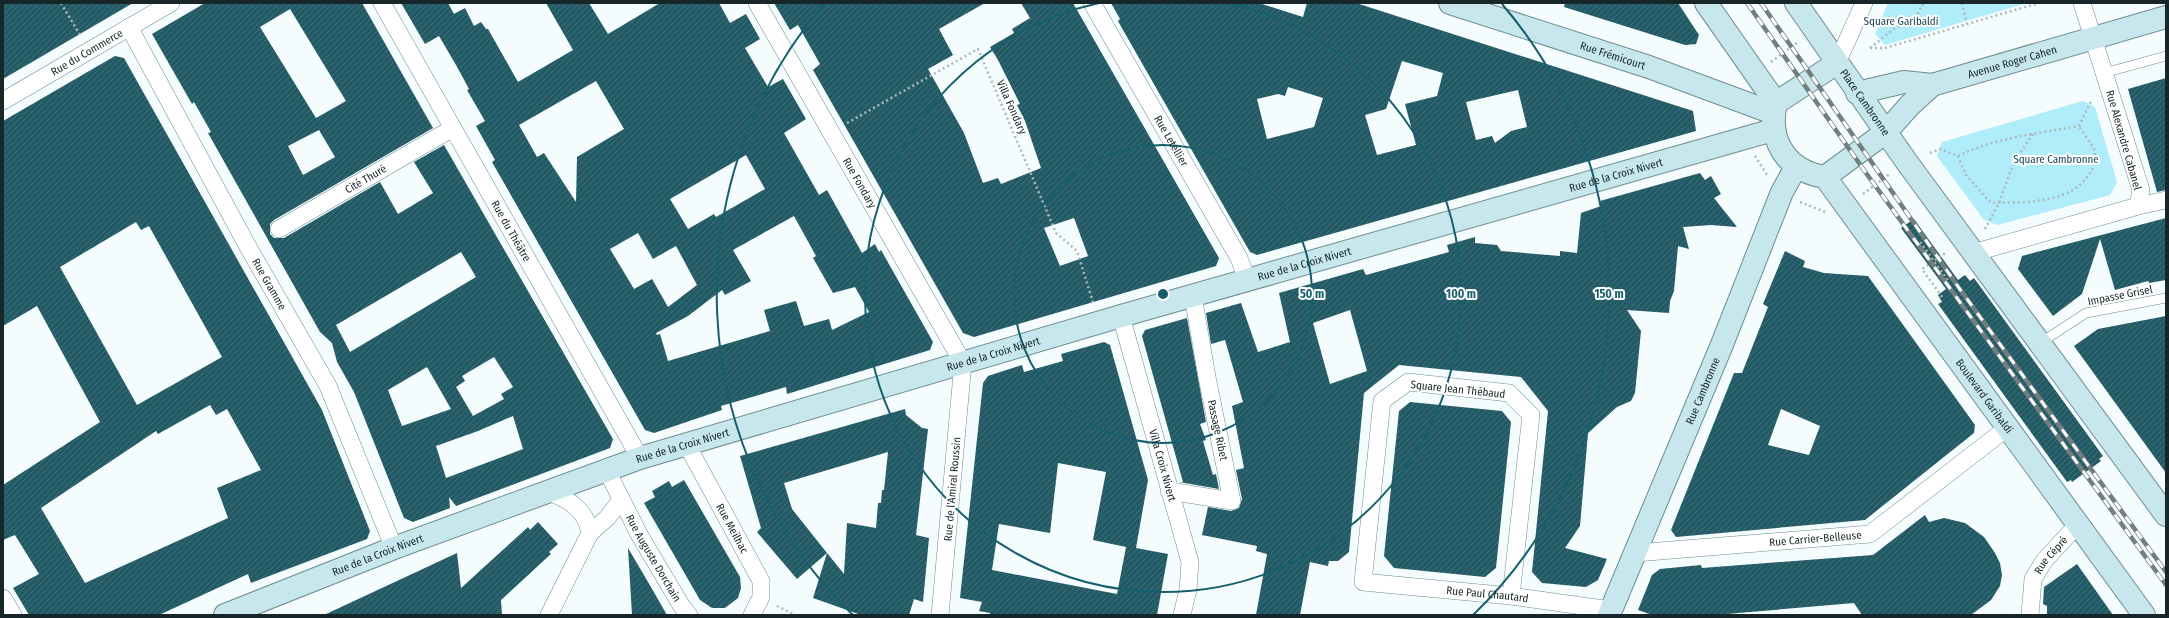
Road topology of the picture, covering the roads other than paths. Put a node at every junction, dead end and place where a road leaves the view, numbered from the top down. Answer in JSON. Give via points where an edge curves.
{"nodes":[{"id":1,"x":171,"y":3,"type":"edge"},
{"id":2,"x":382,"y":3,"type":"edge"},
{"id":3,"x":757,"y":3,"type":"edge"},
{"id":4,"x":1092,"y":3,"type":"edge"},
{"id":5,"x":1450,"y":3,"type":"edge"},
{"id":6,"x":1706,"y":3,"type":"edge"},
{"id":7,"x":1796,"y":3,"type":"edge"},
{"id":8,"x":1864,"y":3,"type":"edge"},
{"id":9,"x":2082,"y":3,"type":"edge"},
{"id":10,"x":2166,"y":17,"type":"edge"},
{"id":11,"x":129,"y":27,"type":"junction"},
{"id":12,"x":2093,"y":38,"type":"junction"},
{"id":13,"x":2166,"y":56,"type":"edge"},
{"id":14,"x":1836,"y":63,"type":"junction"},
{"id":15,"x":2104,"y":74,"type":"junction"},
{"id":16,"x":1932,"y":85,"type":"junction"},
{"id":17,"x":1857,"y":93,"type":"junction"},
{"id":18,"x":3,"y":101,"type":"edge"},
{"id":19,"x":1774,"y":116,"type":"junction"},
{"id":20,"x":452,"y":128,"type":"junction"},
{"id":21,"x":1886,"y":132,"type":"junction"},
{"id":22,"x":1796,"y":167,"type":"junction"},
{"id":23,"x":1825,"y":177,"type":"junction"},
{"id":24,"x":2166,"y":200,"type":"edge"},
{"id":25,"x":2138,"y":206,"type":"junction"},
{"id":26,"x":279,"y":229,"type":"dead end"},
{"id":27,"x":1973,"y":253,"type":"junction"},
{"id":28,"x":1247,"y":280,"type":"junction"},
{"id":29,"x":1193,"y":296,"type":"junction"},
{"id":30,"x":2166,"y":298,"type":"edge"},
{"id":31,"x":1121,"y":316,"type":"junction"},
{"id":32,"x":2040,"y":344,"type":"junction"},
{"id":33,"x":963,"y":363,"type":"junction"},
{"id":34,"x":2007,"y":428,"type":"junction"},
{"id":35,"x":687,"y":445,"type":"junction"},
{"id":36,"x":640,"y":458,"type":"junction"},
{"id":37,"x":606,"y":469,"type":"junction"},
{"id":38,"x":1169,"y":491,"type":"junction"},
{"id":39,"x":549,"y":492,"type":"junction"},
{"id":40,"x":621,"y":500,"type":"junction"},
{"id":41,"x":2166,"y":515,"type":"edge"},
{"id":42,"x":2078,"y":524,"type":"junction"},
{"id":43,"x":590,"y":533,"type":"junction"},
{"id":44,"x":394,"y":548,"type":"junction"},
{"id":45,"x":1635,"y":553,"type":"junction"},
{"id":46,"x":1363,"y":582,"type":"joint"},
{"id":47,"x":1511,"y":596,"type":"junction"},
{"id":48,"x":3,"y":598,"type":"edge"},
{"id":49,"x":1610,"y":613,"type":"edge"},
{"id":50,"x":13,"y":615,"type":"edge"},
{"id":51,"x":225,"y":615,"type":"edge"},
{"id":52,"x":549,"y":615,"type":"edge"},
{"id":53,"x":689,"y":615,"type":"edge"},
{"id":54,"x":752,"y":615,"type":"edge"},
{"id":55,"x":940,"y":615,"type":"edge"},
{"id":56,"x":1182,"y":615,"type":"edge"},
{"id":57,"x":2030,"y":615,"type":"edge"},
{"id":58,"x":2144,"y":615,"type":"edge"}],
"edges":[{"from":1,"to":11,"type":"street","name":"Rue du Commerce"},
{"from":2,"to":20,"type":"street","name":"Rue du Théâtre"},
{"from":3,"to":33,"type":"street","name":"Rue Fondary"},
{"from":4,"to":28,"type":"street","name":"Rue Letellier","via":[[1239,258]]},
{"from":5,"to":19,"type":"street","name":"Rue Frémicourt","via":[[1649,67]]},
{"from":6,"to":19,"type":"street"},
{"from":7,"to":14,"type":"street"},
{"from":8,"to":14,"type":"street"},
{"from":9,"to":12,"type":"street","name":"Rue Alexandre Cabanel"},
{"from":10,"to":12,"type":"street","name":"Avenue Roger Cahen"},
{"from":11,"to":18,"type":"street","name":"Rue du Commerce"},
{"from":11,"to":44,"type":"street","name":"Rue Gramme","via":[[247,245],[328,386]]},
{"from":12,"to":15,"type":"street","name":"Rue Alexandre Cabanel"},
{"from":12,"to":16,"type":"street","name":"Avenue Roger Cahen"},
{"from":13,"to":15,"type":"lane"},
{"from":14,"to":17,"type":"street","name":"Place Cambronne"},
{"from":14,"to":19,"type":"street","name":"Place Cambronne"},
{"from":15,"to":25,"type":"street","name":"Rue Alexandre Cabanel","via":[[2141,190]]},
{"from":16,"to":17,"type":"street","name":"Avenue Roger Cahen","via":[[1904,82]]},
{"from":16,"to":21,"type":"street","name":"Avenue Roger Cahen"},
{"from":17,"to":21,"type":"street","name":"Place Cambronne"},
{"from":19,"to":22,"type":"street","via":[[1781,150]]},
{"from":19,"to":28,"type":"street","name":"Rue de la Croix Nivert"},
{"from":20,"to":26,"type":"street","name":"Cité Thuré"},
{"from":20,"to":36,"type":"street","name":"Rue du Théâtre"},
{"from":21,"to":23,"type":"street","name":"Place Cambronne"},
{"from":21,"to":27,"type":"street"},
{"from":22,"to":23,"type":"street","via":[[1812,175]]},
{"from":22,"to":45,"type":"street","name":"Rue Cambronne","via":[[1782,192],[1722,347]]},
{"from":23,"to":34,"type":"street","name":"Boulevard Garibaldi"},
{"from":24,"to":25,"type":"street"},
{"from":25,"to":27,"type":"street","name":"Rue Alexandre Cabanel"},
{"from":27,"to":32,"type":"street"},
{"from":28,"to":29,"type":"street","name":"Rue de la Croix Nivert"},
{"from":29,"to":31,"type":"street","name":"Rue de la Croix Nivert"},
{"from":29,"to":38,"type":"street","name":"Passage Ribet","via":[[1232,500]]},
{"from":30,"to":32,"type":"lane","name":"Impasse Grisel","via":[[2086,313]]},
{"from":31,"to":33,"type":"street","name":"Rue de la Croix Nivert"},
{"from":31,"to":38,"type":"street","name":"Villa Croix Nivert"},
{"from":32,"to":41,"type":"street"},
{"from":33,"to":35,"type":"street","name":"Rue de la Croix Nivert"},
{"from":33,"to":55,"type":"street","name":"Rue de l'Amiral Roussin"},
{"from":34,"to":42,"type":"street","name":"Boulevard Garibaldi"},
{"from":34,"to":45,"type":"street","name":"Rue Carrier-Belleuse","via":[[1870,534]]},
{"from":35,"to":36,"type":"street","name":"Rue de la Croix Nivert"},
{"from":35,"to":54,"type":"street","name":"Rue Meilhac","via":[[760,581],[761,597]]},
{"from":36,"to":37,"type":"street","name":"Rue de la Croix Nivert"},
{"from":37,"to":39,"type":"street","name":"Rue de la Croix Nivert"},
{"from":37,"to":40,"type":"street","name":"Rue Auguste Dorchain"},
{"from":38,"to":56,"type":"street","name":"Villa Croix Nivert","via":[[1190,562],[1188,590]]},
{"from":39,"to":43,"type":"street","via":[[575,504],[585,516]]},
{"from":39,"to":44,"type":"street","name":"Rue de la Croix Nivert"},
{"from":40,"to":43,"type":"street","via":[[607,518]]},
{"from":40,"to":53,"type":"street","name":"Rue Auguste Dorchain"},
{"from":42,"to":57,"type":"street","name":"Rue Cépré","via":[[2044,560],[2034,579]]},
{"from":42,"to":58,"type":"street","name":"Boulevard Garibaldi"},
{"from":43,"to":52,"type":"street"},
{"from":44,"to":51,"type":"street","name":"Rue de la Croix Nivert"},
{"from":45,"to":49,"type":"street","name":"Rue Cambronne"},
{"from":46,"to":47,"type":"street","name":"Rue Paul Chautard"},
{"from":46,"to":47,"type":"street","name":"Square Jean Thébaud","via":[[1382,401],[1408,382],[1509,393],[1531,415]]},
{"from":47,"to":49,"type":"street","name":"Rue Paul Chautard"},
{"from":48,"to":50,"type":"street"}]}
